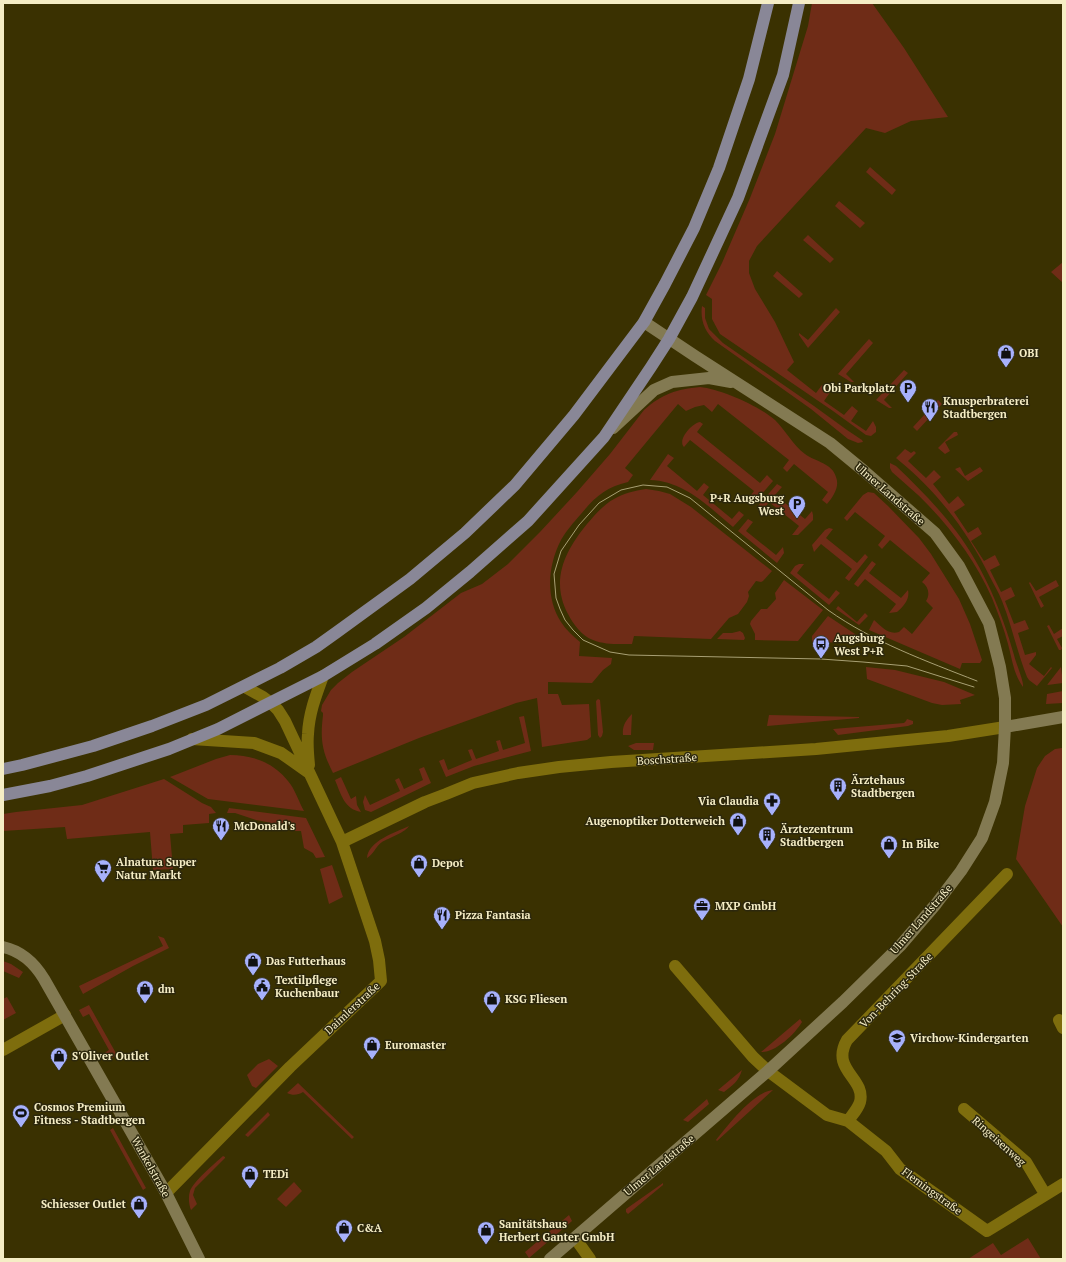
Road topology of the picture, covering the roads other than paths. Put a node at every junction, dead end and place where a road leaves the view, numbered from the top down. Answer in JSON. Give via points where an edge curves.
{"nodes":[{"id":1,"x":768,"y":3,"type":"edge"},
{"id":2,"x":799,"y":3,"type":"edge"},
{"id":3,"x":644,"y":322,"type":"junction"},
{"id":4,"x":669,"y":339,"type":"junction"},
{"id":5,"x":736,"y":383,"type":"junction"},
{"id":6,"x":604,"y":436,"type":"junction"},
{"id":7,"x":323,"y":676,"type":"junction"},
{"id":8,"x":245,"y":686,"type":"junction"},
{"id":9,"x":271,"y":703,"type":"junction"},
{"id":10,"x":1063,"y":717,"type":"edge"},
{"id":11,"x":1005,"y":726,"type":"junction"},
{"id":12,"x":192,"y":740,"type":"junction"},
{"id":13,"x":3,"y":769,"type":"edge"},
{"id":14,"x":309,"y":772,"type":"junction"},
{"id":15,"x":3,"y":795,"type":"edge"},
{"id":16,"x":342,"y":842,"type":"junction"},
{"id":17,"x":1007,"y":874,"type":"dead end"},
{"id":18,"x":3,"y":947,"type":"edge"},
{"id":19,"x":675,"y":966,"type":"dead end"},
{"id":20,"x":65,"y":1015,"type":"junction"},
{"id":21,"x":3,"y":1050,"type":"edge"},
{"id":22,"x":768,"y":1071,"type":"junction"},
{"id":23,"x":964,"y":1109,"type":"dead end"},
{"id":24,"x":848,"y":1121,"type":"junction"},
{"id":25,"x":1063,"y":1184,"type":"edge"},
{"id":26,"x":166,"y":1194,"type":"junction"},
{"id":27,"x":1045,"y":1194,"type":"junction"},
{"id":28,"x":575,"y":1238,"type":"junction"},
{"id":29,"x":198,"y":1259,"type":"edge"},
{"id":30,"x":550,"y":1259,"type":"edge"},
{"id":31,"x":590,"y":1259,"type":"edge"}],
"edges":[{"from":1,"to":3,"type":"main road","via":[[749,80],[719,168],[694,228]]},
{"from":2,"to":4,"type":"main road","via":[[783,75],[738,198],[692,297]]},
{"from":3,"to":4,"type":"street","name":"Ulmer Landstraße"},
{"from":3,"to":8,"type":"main road","via":[[574,415],[515,485],[465,533],[410,579],[332,636]]},
{"from":4,"to":5,"type":"street","name":"Ulmer Landstraße"},
{"from":4,"to":6,"type":"main road"},
{"from":5,"to":6,"type":"street","via":[[710,378],[672,382],[654,390]]},
{"from":5,"to":11,"type":"street","name":"Ulmer Landstraße","via":[[830,443],[935,533],[959,566],[989,623],[1005,698]]},
{"from":6,"to":7,"type":"main road","via":[[528,521],[470,572],[426,608]]},
{"from":7,"to":9,"type":"main road"},
{"from":7,"to":14,"type":"street","name":"Daimlerstraße","via":[[310,715],[307,735]]},
{"from":8,"to":9,"type":"street","name":"Daimlerstraße"},
{"from":8,"to":13,"type":"main road","via":[[206,705],[124,736]]},
{"from":9,"to":12,"type":"main road"},
{"from":9,"to":14,"type":"street","name":"Daimlerstraße","via":[[285,721]]},
{"from":10,"to":11,"type":"street"},
{"from":11,"to":16,"type":"street","name":"Boschstraße","via":[[948,736],[816,749],[611,762],[518,773],[473,783],[425,802]]},
{"from":11,"to":22,"type":"street","name":"Ulmer Landstraße","via":[[1003,763],[995,802],[982,838],[961,871],[900,946]]},
{"from":12,"to":14,"type":"street","via":[[254,743],[281,753]]},
{"from":12,"to":15,"type":"main road","via":[[87,776]]},
{"from":14,"to":16,"type":"street","name":"Daimlerstraße"},
{"from":16,"to":26,"type":"street","name":"Daimlerstraße","via":[[375,941],[381,980],[290,1067]]},
{"from":17,"to":24,"type":"street","name":"Von-Behring-Straße","via":[[847,1040],[842,1057],[843,1063],[857,1085],[860,1096],[859,1103]]},
{"from":18,"to":20,"type":"street","name":"Wankelstraße","via":[[10,948],[31,962]]},
{"from":19,"to":22,"type":"street"},
{"from":20,"to":21,"type":"street"},
{"from":20,"to":26,"type":"street","name":"Wankelstraße"},
{"from":22,"to":24,"type":"street","name":"Flemingstraße","via":[[827,1115]]},
{"from":22,"to":28,"type":"street","name":"Ulmer Landstraße"},
{"from":23,"to":27,"type":"street","name":"Ringeisenweg","via":[[1026,1162]]},
{"from":24,"to":27,"type":"street","name":"Flemingstraße","via":[[886,1150],[900,1169],[987,1231]]},
{"from":25,"to":27,"type":"street","name":"Flemingstraße"},
{"from":26,"to":29,"type":"street","name":"Wankelstraße"},
{"from":28,"to":30,"type":"street","name":"Ulmer Landstraße"},
{"from":28,"to":31,"type":"street"}]}
